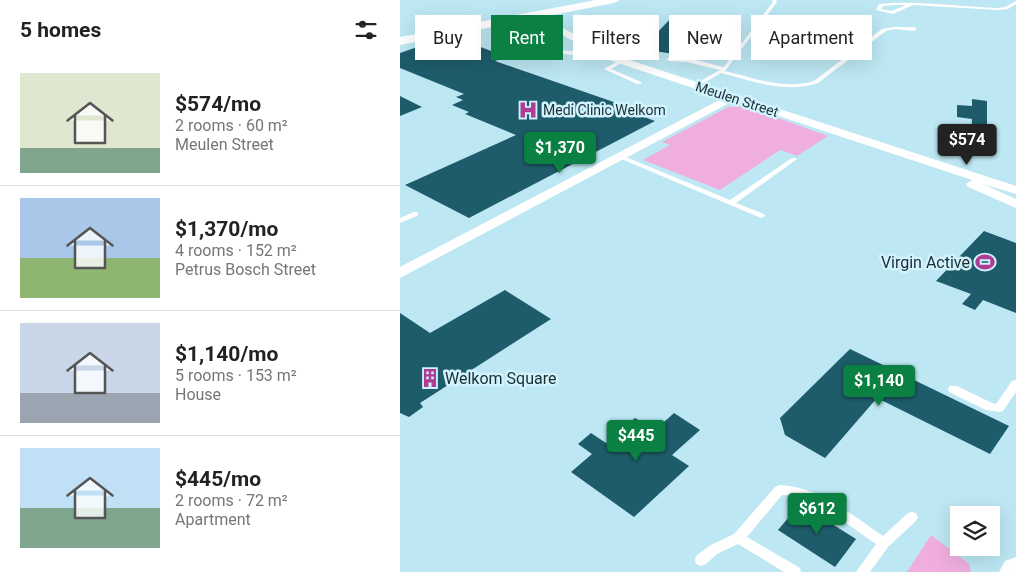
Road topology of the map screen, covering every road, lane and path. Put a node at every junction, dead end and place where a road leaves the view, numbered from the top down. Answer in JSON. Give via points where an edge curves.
{"nodes":[{"id":1,"x":575,"y":0,"type":"edge"},
{"id":2,"x":614,"y":0,"type":"edge"},
{"id":3,"x":774,"y":0,"type":"edge"},
{"id":4,"x":1016,"y":2,"type":"edge"},
{"id":5,"x":914,"y":3,"type":"junction"},
{"id":6,"x":551,"y":5,"type":"edge"},
{"id":7,"x":527,"y":10,"type":"junction"},
{"id":8,"x":535,"y":15,"type":"edge"},
{"id":9,"x":914,"y":29,"type":"dead end"},
{"id":10,"x":400,"y":32,"type":"edge"},
{"id":11,"x":400,"y":41,"type":"edge"},
{"id":12,"x":687,"y":60,"type":"edge"},
{"id":13,"x":622,"y":61,"type":"joint"},
{"id":14,"x":723,"y":70,"type":"junction"},
{"id":15,"x":638,"y":83,"type":"dead end"},
{"id":16,"x":697,"y":85,"type":"junction"},
{"id":17,"x":732,"y":97,"type":"junction"},
{"id":18,"x":621,"y":157,"type":"junction"},
{"id":19,"x":794,"y":158,"type":"dead end"},
{"id":20,"x":1007,"y":191,"type":"edge"},
{"id":21,"x":731,"y":204,"type":"junction"},
{"id":22,"x":1016,"y":204,"type":"edge"},
{"id":23,"x":414,"y":214,"type":"dead end"},
{"id":24,"x":761,"y":216,"type":"dead end"},
{"id":25,"x":400,"y":221,"type":"edge"},
{"id":26,"x":400,"y":274,"type":"edge"},
{"id":27,"x":1016,"y":384,"type":"edge"},
{"id":28,"x":952,"y":389,"type":"dead end"},
{"id":29,"x":912,"y":517,"type":"dead end"},
{"id":30,"x":738,"y":538,"type":"junction"},
{"id":31,"x":884,"y":543,"type":"junction"},
{"id":32,"x":701,"y":560,"type":"dead end"},
{"id":33,"x":795,"y":572,"type":"edge"},
{"id":34,"x":862,"y":572,"type":"edge"}],
"edges":[{"from":1,"to":6,"type":"street"},
{"from":2,"to":6,"type":"street"},
{"from":3,"to":14,"type":"lane"},
{"from":4,"to":5,"type":"lane","via":[[998,9]]},
{"from":5,"to":5,"type":"lane","via":[[893,13],[878,10],[888,4]]},
{"from":6,"to":7,"type":"street"},
{"from":7,"to":8,"type":"street","name":"Meulen Street"},
{"from":7,"to":10,"type":"street"},
{"from":7,"to":11,"type":"street"},
{"from":9,"to":14,"type":"lane","via":[[884,30],[816,82],[802,87],[790,87]]},
{"from":12,"to":14,"type":"lane"},
{"from":13,"to":15,"type":"lane","via":[[607,69]]},
{"from":13,"to":16,"type":"street","name":"Meulen Street"},
{"from":14,"to":16,"type":"lane"},
{"from":16,"to":17,"type":"street","name":"Meulen Street"},
{"from":17,"to":18,"type":"street"},
{"from":17,"to":20,"type":"street","name":"Meulen Street"},
{"from":18,"to":21,"type":"lane"},
{"from":18,"to":26,"type":"street"},
{"from":19,"to":21,"type":"lane"},
{"from":20,"to":22,"type":"street","name":"Meulen Street"},
{"from":21,"to":24,"type":"lane"},
{"from":23,"to":25,"type":"lane"},
{"from":27,"to":28,"type":"lane","via":[[999,408]]},
{"from":29,"to":31,"type":"lane"},
{"from":30,"to":31,"type":"lane","via":[[780,490],[787,489],[806,494]]},
{"from":30,"to":32,"type":"lane"},
{"from":30,"to":33,"type":"lane"},
{"from":31,"to":34,"type":"lane"}]}
